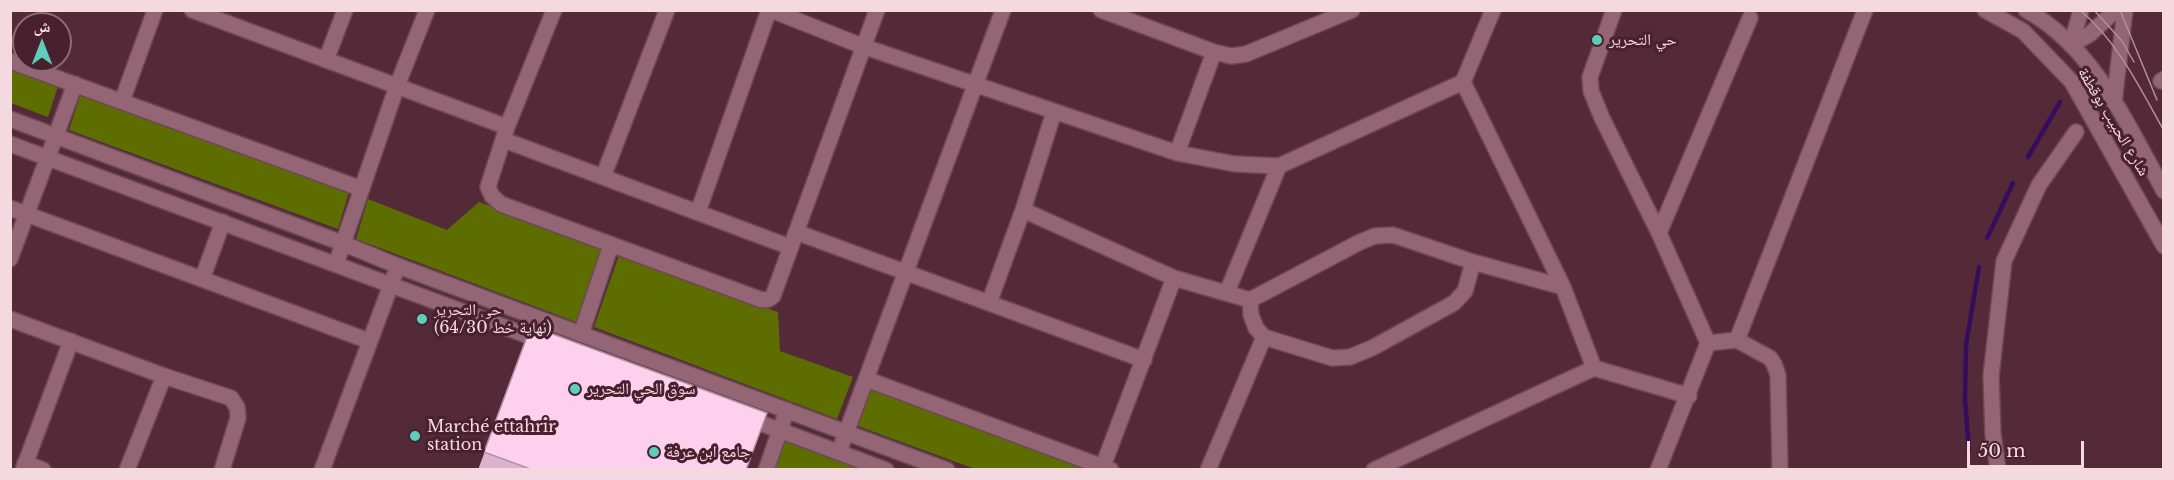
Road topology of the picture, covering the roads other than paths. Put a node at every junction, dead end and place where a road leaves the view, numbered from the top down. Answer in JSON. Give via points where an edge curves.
{"nodes":[{"id":1,"x":155,"y":10,"type":"edge"},
{"id":2,"x":192,"y":10,"type":"edge"},
{"id":3,"x":345,"y":10,"type":"edge"},
{"id":4,"x":427,"y":10,"type":"edge"},
{"id":5,"x":554,"y":10,"type":"edge"},
{"id":6,"x":667,"y":10,"type":"edge"},
{"id":7,"x":770,"y":10,"type":"edge"},
{"id":8,"x":877,"y":10,"type":"edge"},
{"id":9,"x":1003,"y":10,"type":"edge"},
{"id":10,"x":1101,"y":10,"type":"edge"},
{"id":11,"x":1352,"y":10,"type":"edge"},
{"id":12,"x":1492,"y":10,"type":"edge"},
{"id":13,"x":1614,"y":10,"type":"edge"},
{"id":14,"x":1865,"y":10,"type":"edge"},
{"id":15,"x":1985,"y":10,"type":"edge"},
{"id":16,"x":2026,"y":10,"type":"edge"},
{"id":17,"x":2081,"y":10,"type":"edge"},
{"id":18,"x":2116,"y":10,"type":"edge"},
{"id":19,"x":2124,"y":10,"type":"edge"},
{"id":20,"x":1750,"y":18,"type":"dead end"},
{"id":21,"x":2037,"y":45,"type":"junction"},
{"id":22,"x":2071,"y":45,"type":"junction"},
{"id":23,"x":862,"y":46,"type":"junction"},
{"id":24,"x":1214,"y":52,"type":"junction"},
{"id":25,"x":326,"y":60,"type":"junction"},
{"id":26,"x":10,"y":61,"type":"edge"},
{"id":27,"x":1463,"y":82,"type":"junction"},
{"id":28,"x":2072,"y":82,"type":"junction"},
{"id":29,"x":975,"y":83,"type":"junction"},
{"id":30,"x":75,"y":84,"type":"junction"},
{"id":31,"x":398,"y":86,"type":"junction"},
{"id":32,"x":122,"y":100,"type":"junction"},
{"id":33,"x":2114,"y":102,"type":"junction"},
{"id":34,"x":1054,"y":112,"type":"junction"},
{"id":35,"x":10,"y":119,"type":"edge"},
{"id":36,"x":2076,"y":132,"type":"dead end"},
{"id":37,"x":506,"y":133,"type":"junction"},
{"id":38,"x":57,"y":137,"type":"junction"},
{"id":39,"x":10,"y":144,"type":"edge"},
{"id":40,"x":1177,"y":153,"type":"junction"},
{"id":41,"x":49,"y":158,"type":"junction"},
{"id":42,"x":1278,"y":166,"type":"junction"},
{"id":43,"x":603,"y":177,"type":"junction"},
{"id":44,"x":362,"y":189,"type":"junction"},
{"id":45,"x":2163,"y":191,"type":"edge"},
{"id":46,"x":10,"y":208,"type":"edge"},
{"id":47,"x":1023,"y":210,"type":"junction"},
{"id":48,"x":698,"y":212,"type":"junction"},
{"id":49,"x":27,"y":214,"type":"junction"},
{"id":50,"x":222,"y":222,"type":"junction"},
{"id":51,"x":1659,"y":234,"type":"junction"},
{"id":52,"x":793,"y":239,"type":"junction"},
{"id":53,"x":342,"y":243,"type":"junction"},
{"id":54,"x":611,"y":245,"type":"junction"},
{"id":55,"x":2163,"y":246,"type":"edge"},
{"id":56,"x":10,"y":259,"type":"edge"},
{"id":57,"x":1473,"y":262,"type":"junction"},
{"id":58,"x":336,"y":264,"type":"junction"},
{"id":59,"x":398,"y":266,"type":"junction"},
{"id":60,"x":905,"y":272,"type":"junction"},
{"id":61,"x":1174,"y":278,"type":"junction"},
{"id":62,"x":202,"y":279,"type":"junction"},
{"id":63,"x":391,"y":284,"type":"junction"},
{"id":64,"x":1563,"y":287,"type":"junction"},
{"id":65,"x":1227,"y":292,"type":"junction"},
{"id":66,"x":1250,"y":300,"type":"junction"},
{"id":67,"x":989,"y":303,"type":"junction"},
{"id":68,"x":10,"y":319,"type":"edge"},
{"id":69,"x":581,"y":334,"type":"junction"},
{"id":70,"x":1264,"y":338,"type":"junction"},
{"id":71,"x":1737,"y":340,"type":"junction"},
{"id":72,"x":71,"y":341,"type":"junction"},
{"id":73,"x":369,"y":341,"type":"junction"},
{"id":74,"x":1708,"y":343,"type":"junction"},
{"id":75,"x":558,"y":347,"type":"edge"},
{"id":76,"x":1144,"y":360,"type":"junction"},
{"id":77,"x":1594,"y":368,"type":"junction"},
{"id":78,"x":164,"y":376,"type":"junction"},
{"id":79,"x":866,"y":379,"type":"junction"},
{"id":80,"x":1689,"y":396,"type":"junction"},
{"id":81,"x":725,"y":410,"type":"edge"},
{"id":82,"x":787,"y":410,"type":"junction"},
{"id":83,"x":781,"y":431,"type":"junction"},
{"id":84,"x":846,"y":432,"type":"junction"},
{"id":85,"x":839,"y":452,"type":"junction"},
{"id":86,"x":24,"y":466,"type":"edge"},
{"id":87,"x":1107,"y":468,"type":"edge"},
{"id":88,"x":43,"y":470,"type":"edge"},
{"id":89,"x":127,"y":470,"type":"edge"},
{"id":90,"x":222,"y":470,"type":"edge"},
{"id":91,"x":322,"y":470,"type":"edge"},
{"id":92,"x":766,"y":470,"type":"edge"},
{"id":93,"x":886,"y":470,"type":"edge"},
{"id":94,"x":947,"y":470,"type":"edge"},
{"id":95,"x":1208,"y":470,"type":"edge"},
{"id":96,"x":1374,"y":470,"type":"edge"},
{"id":97,"x":1658,"y":470,"type":"edge"},
{"id":98,"x":1780,"y":470,"type":"edge"},
{"id":99,"x":1998,"y":470,"type":"edge"}],
"edges":[{"from":1,"to":32,"type":"street"},
{"from":2,"to":25,"type":"street"},
{"from":3,"to":25,"type":"street"},
{"from":4,"to":31,"type":"street"},
{"from":5,"to":37,"type":"street"},
{"from":6,"to":43,"type":"street"},
{"from":7,"to":23,"type":"street"},
{"from":7,"to":48,"type":"street"},
{"from":8,"to":23,"type":"street"},
{"from":9,"to":29,"type":"street"},
{"from":10,"to":24,"type":"street"},
{"from":11,"to":24,"type":"street","via":[[1246,54]]},
{"from":12,"to":27,"type":"street"},
{"from":13,"to":51,"type":"street","via":[[1590,77],[1591,91]]},
{"from":14,"to":71,"type":"street"},
{"from":15,"to":21,"type":"street","name":"شارع الحبيب بوقطفة","via":[[2023,31]]},
{"from":16,"to":22,"type":"street","name":"شارع الحبيب بوقطفة"},
{"from":17,"to":22,"type":"street"},
{"from":18,"to":22,"type":"street"},
{"from":19,"to":33,"type":"street"},
{"from":20,"to":51,"type":"street"},
{"from":21,"to":22,"type":"street"},
{"from":21,"to":28,"type":"street","name":"شارع الحبيب بوقطفة"},
{"from":22,"to":28,"type":"street"},
{"from":22,"to":33,"type":"street","name":"شارع الحبيب بوقطفة"},
{"from":23,"to":29,"type":"street"},
{"from":23,"to":52,"type":"street"},
{"from":24,"to":40,"type":"street"},
{"from":25,"to":31,"type":"street"},
{"from":26,"to":30,"type":"street"},
{"from":27,"to":42,"type":"street"},
{"from":27,"to":64,"type":"street"},
{"from":28,"to":55,"type":"street","name":"شارع الحبيب بوقطفة"},
{"from":29,"to":34,"type":"street"},
{"from":29,"to":60,"type":"street"},
{"from":30,"to":32,"type":"street"},
{"from":30,"to":38,"type":"street"},
{"from":31,"to":37,"type":"street"},
{"from":31,"to":44,"type":"street"},
{"from":32,"to":44,"type":"street"},
{"from":33,"to":45,"type":"street","name":"شارع الحبيب بوقطفة"},
{"from":34,"to":40,"type":"street"},
{"from":34,"to":47,"type":"street"},
{"from":35,"to":38,"type":"street"},
{"from":36,"to":99,"type":"street","via":[[2039,185],[2004,261],[1991,376]]},
{"from":37,"to":43,"type":"street"},
{"from":37,"to":54,"type":"street","via":[[488,187],[492,196],[501,204]]},
{"from":38,"to":41,"type":"street"},
{"from":38,"to":53,"type":"street"},
{"from":39,"to":41,"type":"street"},
{"from":40,"to":42,"type":"street","via":[[1235,164]]},
{"from":41,"to":49,"type":"street"},
{"from":41,"to":50,"type":"street"},
{"from":42,"to":65,"type":"street"},
{"from":43,"to":48,"type":"street"},
{"from":44,"to":53,"type":"street"},
{"from":46,"to":49,"type":"street"},
{"from":47,"to":61,"type":"street"},
{"from":47,"to":67,"type":"street"},
{"from":48,"to":52,"type":"street"},
{"from":49,"to":56,"type":"street"},
{"from":49,"to":62,"type":"street"},
{"from":50,"to":58,"type":"street"},
{"from":50,"to":62,"type":"street"},
{"from":51,"to":74,"type":"street"},
{"from":52,"to":54,"type":"street","via":[[773,296],[762,300]]},
{"from":52,"to":60,"type":"street"},
{"from":53,"to":58,"type":"street"},
{"from":53,"to":59,"type":"street"},
{"from":54,"to":69,"type":"street"},
{"from":57,"to":64,"type":"street"},
{"from":57,"to":66,"type":"street","via":[[1393,235],[1375,236]]},
{"from":57,"to":70,"type":"street","via":[[1465,291],[1454,303],[1350,357],[1332,358]]},
{"from":58,"to":63,"type":"street"},
{"from":59,"to":63,"type":"street"},
{"from":59,"to":69,"type":"street"},
{"from":60,"to":67,"type":"street"},
{"from":60,"to":79,"type":"street"},
{"from":61,"to":65,"type":"street"},
{"from":61,"to":76,"type":"street"},
{"from":62,"to":73,"type":"street"},
{"from":63,"to":73,"type":"street"},
{"from":63,"to":75,"type":"street"},
{"from":64,"to":77,"type":"street"},
{"from":65,"to":66,"type":"street"},
{"from":66,"to":70,"type":"street","via":[[1251,315]]},
{"from":67,"to":76,"type":"street"},
{"from":68,"to":72,"type":"street"},
{"from":69,"to":82,"type":"street"},
{"from":70,"to":95,"type":"street"},
{"from":71,"to":74,"type":"street"},
{"from":71,"to":98,"type":"street","via":[[1770,358],[1778,375]]},
{"from":72,"to":78,"type":"street"},
{"from":72,"to":86,"type":"street"},
{"from":73,"to":91,"type":"street"},
{"from":74,"to":80,"type":"street"},
{"from":76,"to":87,"type":"street"},
{"from":77,"to":80,"type":"street"},
{"from":77,"to":96,"type":"street"},
{"from":78,"to":89,"type":"street"},
{"from":78,"to":90,"type":"street","via":[[231,398],[237,407],[238,418]]},
{"from":79,"to":84,"type":"street"},
{"from":79,"to":87,"type":"street"},
{"from":80,"to":97,"type":"street"},
{"from":81,"to":83,"type":"street"},
{"from":82,"to":83,"type":"street"},
{"from":82,"to":84,"type":"street"},
{"from":83,"to":85,"type":"street"},
{"from":83,"to":92,"type":"street"},
{"from":84,"to":85,"type":"street"},
{"from":84,"to":94,"type":"street"},
{"from":85,"to":93,"type":"street"},
{"from":86,"to":88,"type":"street"}]}
